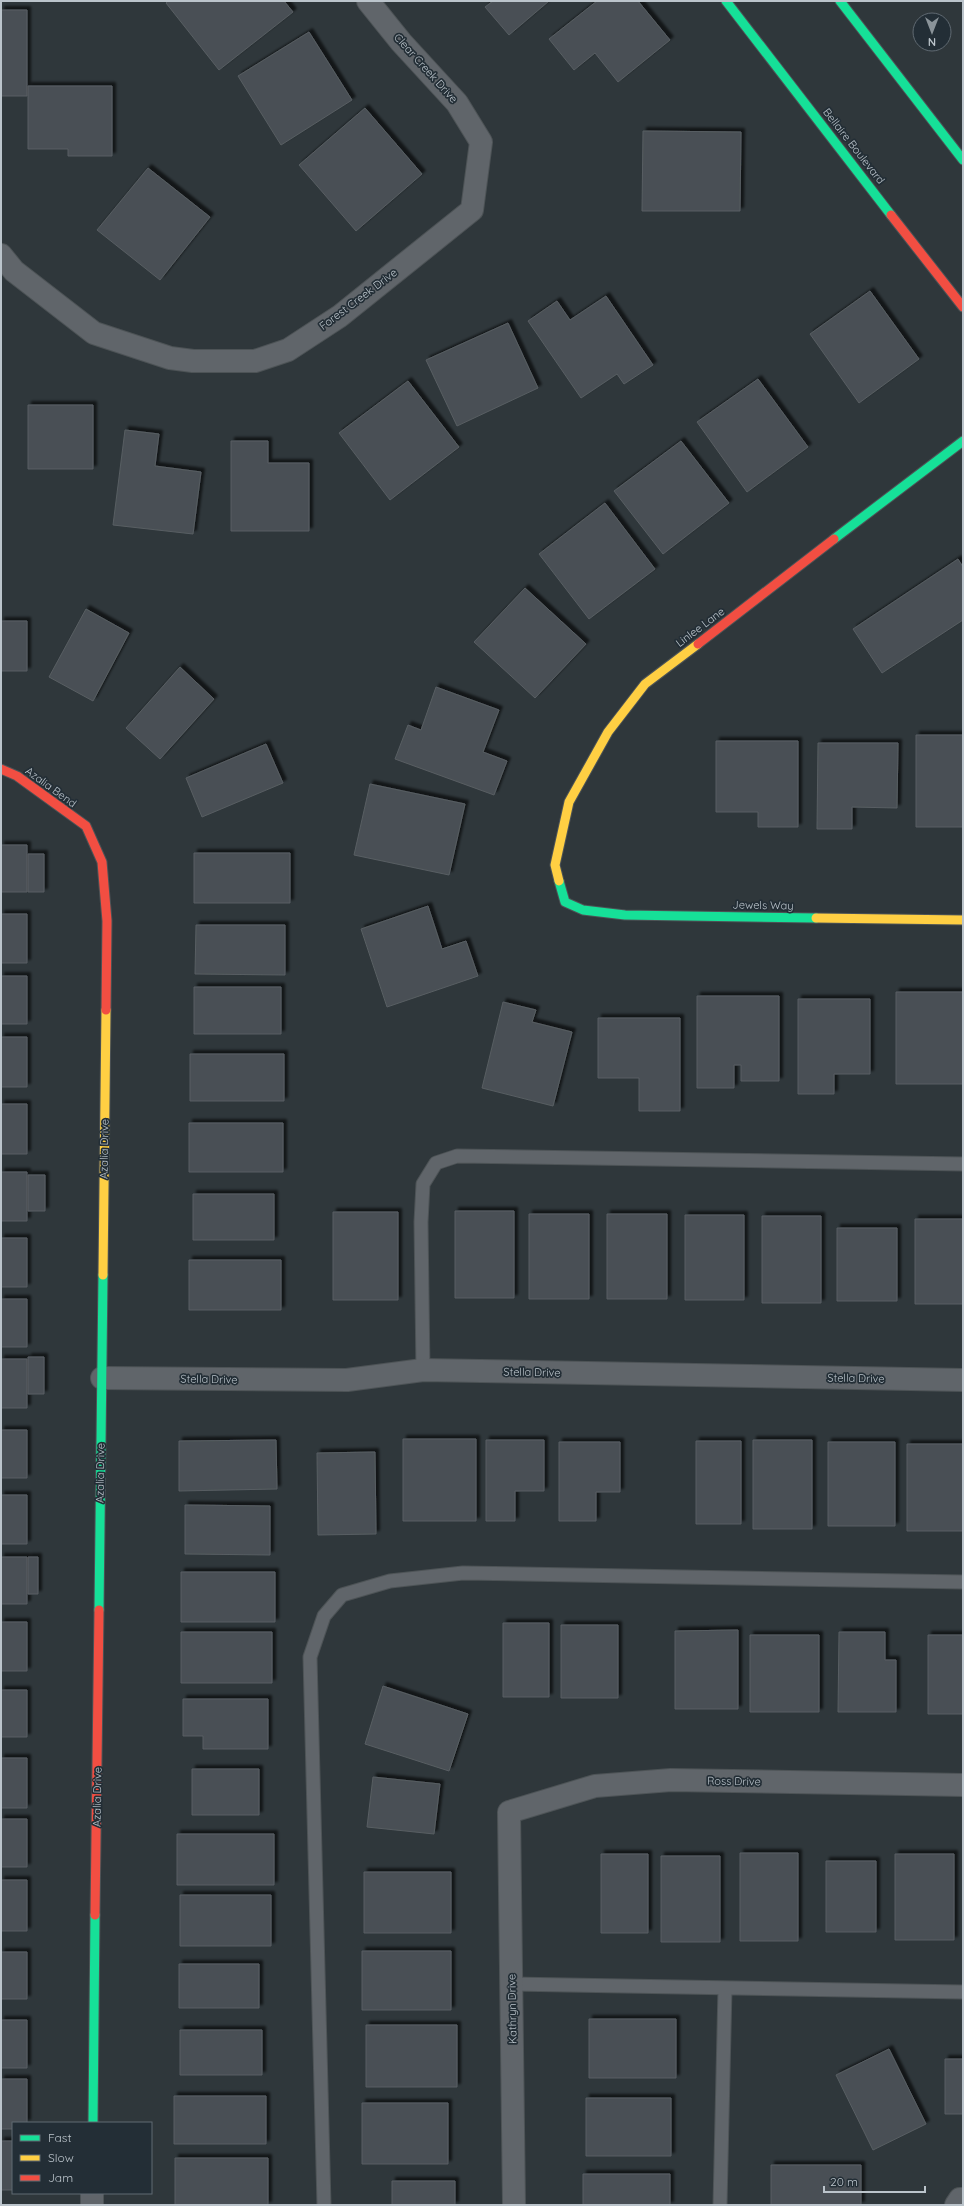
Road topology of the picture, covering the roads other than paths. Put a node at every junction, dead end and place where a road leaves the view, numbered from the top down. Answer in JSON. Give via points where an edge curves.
{"nodes":[{"id":1,"x":368,"y":1,"type":"edge"},
{"id":2,"x":726,"y":1,"type":"edge"},
{"id":3,"x":840,"y":1,"type":"edge"},
{"id":4,"x":963,"y":160,"type":"edge"},
{"id":5,"x":472,"y":210,"type":"joint"},
{"id":6,"x":1,"y":254,"type":"edge"},
{"id":7,"x":963,"y":306,"type":"edge"},
{"id":8,"x":963,"y":441,"type":"edge"},
{"id":9,"x":1,"y":769,"type":"edge"},
{"id":10,"x":86,"y":826,"type":"joint"},
{"id":11,"x":564,"y":902,"type":"joint"},
{"id":12,"x":963,"y":920,"type":"edge"},
{"id":13,"x":963,"y":1164,"type":"edge"},
{"id":14,"x":423,"y":1370,"type":"junction"},
{"id":15,"x":102,"y":1378,"type":"junction"},
{"id":16,"x":963,"y":1380,"type":"edge"},
{"id":17,"x":963,"y":1582,"type":"edge"},
{"id":18,"x":963,"y":1785,"type":"edge"},
{"id":19,"x":509,"y":1812,"type":"joint"},
{"id":20,"x":511,"y":1984,"type":"junction"},
{"id":21,"x":725,"y":1988,"type":"junction"},
{"id":22,"x":963,"y":1992,"type":"edge"},
{"id":23,"x":93,"y":2122,"type":"edge"},
{"id":24,"x":92,"y":2194,"type":"edge"},
{"id":25,"x":92,"y":2205,"type":"edge"},
{"id":26,"x":324,"y":2205,"type":"edge"},
{"id":27,"x":514,"y":2205,"type":"edge"},
{"id":28,"x":720,"y":2205,"type":"edge"}],
"edges":[{"from":1,"to":5,"type":"street","name":"Clear Creek Drive","via":[[401,42],[457,103],[481,142]]},
{"from":2,"to":7,"type":"street","name":"Bellaire Boulevard"},
{"from":3,"to":4,"type":"street"},
{"from":5,"to":6,"type":"street","name":"Forest Creek Drive","via":[[340,316],[288,350],[255,361],[194,361],[170,358],[94,333],[14,271]]},
{"from":8,"to":11,"type":"street","name":"Linlee Lane","via":[[645,684],[608,732],[569,802],[555,865]]},
{"from":9,"to":10,"type":"street","name":"Azalia Bend","via":[[17,776]]},
{"from":10,"to":15,"type":"street","name":"Azalia Drive","via":[[102,862],[107,921]]},
{"from":11,"to":12,"type":"street","name":"Jewels Way","via":[[583,910],[625,915]]},
{"from":13,"to":14,"type":"lane","via":[[456,1156],[436,1163],[423,1184]]},
{"from":14,"to":15,"type":"street","name":"Stella Drive","via":[[347,1380]]},
{"from":14,"to":16,"type":"street","name":"Stella Drive"},
{"from":15,"to":23,"type":"street","name":"Azalia Drive"},
{"from":17,"to":26,"type":"lane","via":[[463,1573],[390,1581],[342,1595],[324,1616],[310,1657]]},
{"from":18,"to":19,"type":"street","name":"Ross Drive","via":[[671,1780],[595,1786]]},
{"from":19,"to":20,"type":"street","name":"Kathryn Drive"},
{"from":20,"to":21,"type":"lane"},
{"from":20,"to":27,"type":"street","name":"Kathryn Drive"},
{"from":21,"to":22,"type":"lane"},
{"from":21,"to":28,"type":"lane"},
{"from":24,"to":25,"type":"street"}]}
